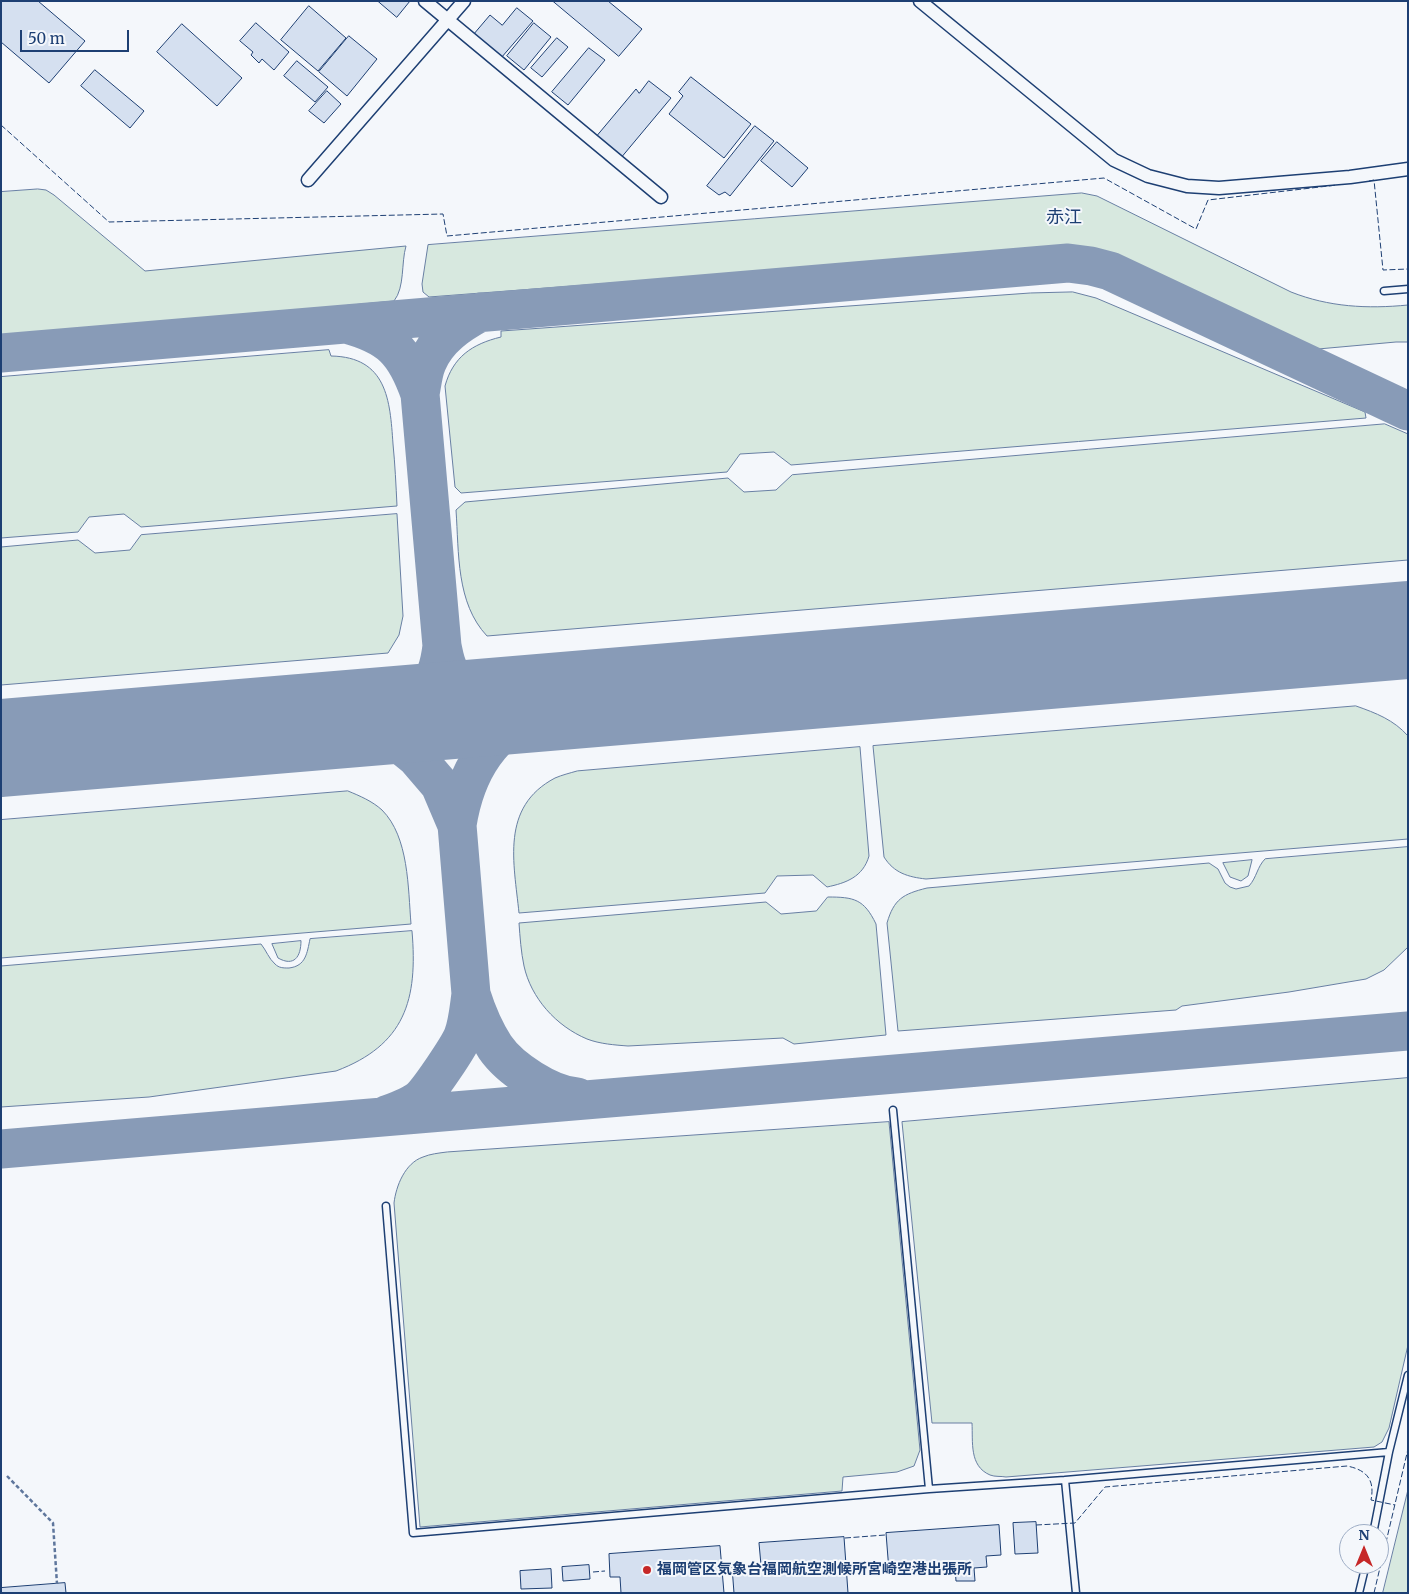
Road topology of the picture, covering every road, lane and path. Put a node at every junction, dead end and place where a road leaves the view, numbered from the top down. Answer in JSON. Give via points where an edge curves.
{"nodes":[{"id":1,"x":426,"y":1,"type":"edge"},
{"id":2,"x":464,"y":1,"type":"edge"},
{"id":3,"x":920,"y":1,"type":"edge"},
{"id":4,"x":448,"y":20,"type":"junction"},
{"id":5,"x":1407,"y":169,"type":"edge"},
{"id":6,"x":308,"y":180,"type":"dead end"},
{"id":7,"x":661,"y":197,"type":"dead end"},
{"id":8,"x":1408,"y":289,"type":"edge"},
{"id":9,"x":1384,"y":290,"type":"dead end"},
{"id":10,"x":894,"y":1110,"type":"dead end"},
{"id":11,"x":386,"y":1206,"type":"dead end"},
{"id":12,"x":1408,"y":1375,"type":"edge"},
{"id":13,"x":1389,"y":1452,"type":"junction"},
{"id":14,"x":7,"y":1476,"type":"dead end"},
{"id":15,"x":1065,"y":1480,"type":"junction"},
{"id":16,"x":929,"y":1489,"type":"junction"},
{"id":17,"x":1375,"y":1524,"type":"edge"},
{"id":18,"x":1364,"y":1574,"type":"edge"},
{"id":19,"x":57,"y":1584,"type":"dead end"},
{"id":20,"x":1076,"y":1593,"type":"edge"},
{"id":21,"x":1359,"y":1593,"type":"edge"}],
"edges":[{"from":1,"to":4,"type":"street"},
{"from":2,"to":4,"type":"street"},
{"from":3,"to":5,"type":"street","via":[[1114,160],[1148,176],[1187,186],[1219,188]]},
{"from":4,"to":6,"type":"street"},
{"from":4,"to":7,"type":"street"},
{"from":8,"to":9,"type":"lane"},
{"from":10,"to":16,"type":"lane"},
{"from":11,"to":16,"type":"lane","via":[[413,1533]]},
{"from":12,"to":13,"type":"lane"},
{"from":13,"to":15,"type":"lane"},
{"from":13,"to":17,"type":"lane"},
{"from":14,"to":19,"type":"path","via":[[53,1524]]},
{"from":15,"to":16,"type":"lane"},
{"from":15,"to":20,"type":"lane"},
{"from":18,"to":21,"type":"lane"}]}
